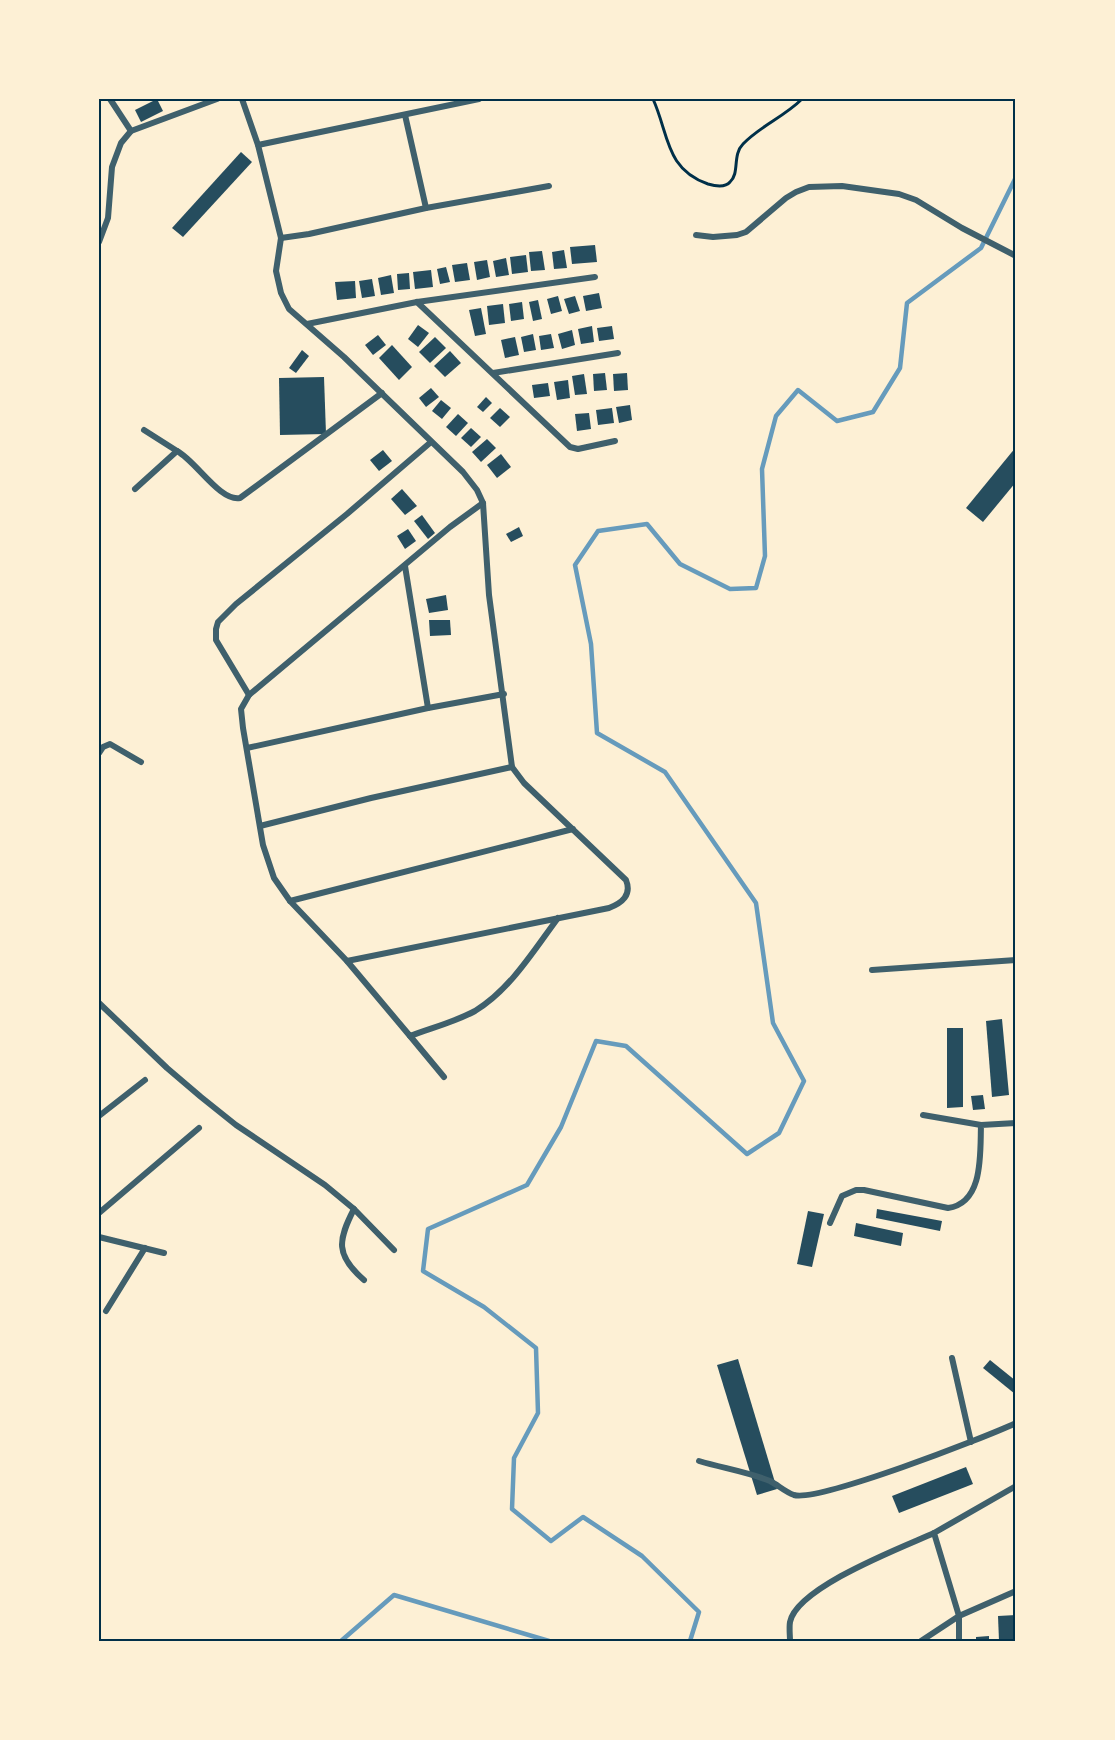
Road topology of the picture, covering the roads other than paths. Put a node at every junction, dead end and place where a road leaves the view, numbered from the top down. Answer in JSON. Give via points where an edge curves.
{"nodes":[{"id":1,"x":110,"y":99,"type":"edge"},
{"id":2,"x":217,"y":99,"type":"edge"},
{"id":3,"x":242,"y":99,"type":"edge"},
{"id":4,"x":479,"y":99,"type":"edge"},
{"id":5,"x":405,"y":115,"type":"junction"},
{"id":6,"x":131,"y":131,"type":"junction"},
{"id":7,"x":258,"y":145,"type":"junction"},
{"id":8,"x":549,"y":186,"type":"dead end"},
{"id":9,"x":426,"y":208,"type":"junction"},
{"id":10,"x":696,"y":235,"type":"dead end"},
{"id":11,"x":281,"y":238,"type":"junction"},
{"id":12,"x":99,"y":242,"type":"edge"},
{"id":13,"x":1013,"y":255,"type":"edge"},
{"id":14,"x":595,"y":277,"type":"dead end"},
{"id":15,"x":417,"y":302,"type":"junction"},
{"id":16,"x":307,"y":324,"type":"junction"},
{"id":17,"x":618,"y":353,"type":"dead end"},
{"id":18,"x":493,"y":373,"type":"junction"},
{"id":19,"x":382,"y":393,"type":"junction"},
{"id":20,"x":144,"y":430,"type":"dead end"},
{"id":21,"x":615,"y":441,"type":"dead end"},
{"id":22,"x":431,"y":442,"type":"junction"},
{"id":23,"x":177,"y":451,"type":"junction"},
{"id":24,"x":135,"y":489,"type":"dead end"},
{"id":25,"x":483,"y":503,"type":"junction"},
{"id":26,"x":405,"y":566,"type":"junction"},
{"id":27,"x":504,"y":694,"type":"junction"},
{"id":28,"x":249,"y":695,"type":"junction"},
{"id":29,"x":428,"y":708,"type":"junction"},
{"id":30,"x":247,"y":748,"type":"junction"},
{"id":31,"x":99,"y":753,"type":"edge"},
{"id":32,"x":141,"y":762,"type":"dead end"},
{"id":33,"x":512,"y":767,"type":"junction"},
{"id":34,"x":260,"y":826,"type":"junction"},
{"id":35,"x":573,"y":829,"type":"junction"},
{"id":36,"x":290,"y":902,"type":"junction"},
{"id":37,"x":558,"y":918,"type":"junction"},
{"id":38,"x":1016,"y":960,"type":"edge"},
{"id":39,"x":347,"y":961,"type":"junction"},
{"id":40,"x":872,"y":970,"type":"dead end"},
{"id":41,"x":99,"y":1003,"type":"edge"},
{"id":42,"x":105,"y":1010,"type":"junction"},
{"id":43,"x":99,"y":1015,"type":"edge"},
{"id":44,"x":410,"y":1036,"type":"junction"},
{"id":45,"x":444,"y":1077,"type":"dead end"},
{"id":46,"x":145,"y":1080,"type":"dead end"},
{"id":47,"x":923,"y":1114,"type":"dead end"},
{"id":48,"x":99,"y":1116,"type":"edge"},
{"id":49,"x":1016,"y":1123,"type":"edge"},
{"id":50,"x":981,"y":1125,"type":"junction"},
{"id":51,"x":199,"y":1128,"type":"dead end"},
{"id":52,"x":354,"y":1209,"type":"junction"},
{"id":53,"x":99,"y":1213,"type":"edge"},
{"id":54,"x":830,"y":1223,"type":"dead end"},
{"id":55,"x":99,"y":1237,"type":"edge"},
{"id":56,"x":145,"y":1248,"type":"junction"},
{"id":57,"x":394,"y":1250,"type":"dead end"},
{"id":58,"x":164,"y":1253,"type":"dead end"},
{"id":59,"x":364,"y":1280,"type":"dead end"},
{"id":60,"x":106,"y":1311,"type":"dead end"},
{"id":61,"x":952,"y":1358,"type":"dead end"},
{"id":62,"x":1016,"y":1423,"type":"edge"},
{"id":63,"x":971,"y":1442,"type":"junction"},
{"id":64,"x":699,"y":1461,"type":"dead end"},
{"id":65,"x":1016,"y":1486,"type":"edge"},
{"id":66,"x":934,"y":1533,"type":"junction"},
{"id":67,"x":1016,"y":1591,"type":"edge"},
{"id":68,"x":959,"y":1616,"type":"junction"},
{"id":69,"x":790,"y":1641,"type":"edge"},
{"id":70,"x":921,"y":1641,"type":"edge"},
{"id":71,"x":959,"y":1641,"type":"edge"}],
"edges":[{"from":1,"to":6,"type":"street"},
{"from":2,"to":6,"type":"street"},
{"from":3,"to":7,"type":"street"},
{"from":4,"to":5,"type":"street"},
{"from":5,"to":7,"type":"street"},
{"from":5,"to":9,"type":"street"},
{"from":6,"to":12,"type":"street","via":[[121,143],[112,167],[108,218]]},
{"from":7,"to":11,"type":"street"},
{"from":8,"to":9,"type":"street"},
{"from":9,"to":11,"type":"street"},
{"from":10,"to":13,"type":"street","via":[[737,236],[796,192],[824,185],[868,188],[916,200]]},
{"from":11,"to":16,"type":"street","via":[[276,270],[281,293],[289,309]]},
{"from":14,"to":15,"type":"street"},
{"from":15,"to":16,"type":"street"},
{"from":15,"to":18,"type":"street"},
{"from":16,"to":19,"type":"street"},
{"from":17,"to":18,"type":"street"},
{"from":18,"to":21,"type":"street","via":[[570,447],[578,449]]},
{"from":19,"to":22,"type":"street"},
{"from":19,"to":23,"type":"street","via":[[237,499],[227,497]]},
{"from":20,"to":23,"type":"street"},
{"from":22,"to":25,"type":"street","via":[[471,481]]},
{"from":22,"to":28,"type":"street","via":[[218,622],[216,640]]},
{"from":23,"to":24,"type":"street"},
{"from":25,"to":26,"type":"street"},
{"from":25,"to":27,"type":"street","via":[[489,596]]},
{"from":26,"to":28,"type":"street"},
{"from":26,"to":29,"type":"street"},
{"from":27,"to":29,"type":"street"},
{"from":27,"to":33,"type":"street"},
{"from":28,"to":30,"type":"street","via":[[241,709]]},
{"from":29,"to":30,"type":"street"},
{"from":30,"to":34,"type":"street"},
{"from":31,"to":32,"type":"street","via":[[110,744]]},
{"from":33,"to":34,"type":"street"},
{"from":33,"to":35,"type":"street"},
{"from":34,"to":36,"type":"street","via":[[274,878]]},
{"from":35,"to":36,"type":"street"},
{"from":35,"to":37,"type":"street","via":[[626,880],[628,890],[618,904]]},
{"from":36,"to":39,"type":"street"},
{"from":37,"to":39,"type":"street"},
{"from":37,"to":44,"type":"street","via":[[519,970],[483,1006]]},
{"from":38,"to":40,"type":"street"},
{"from":39,"to":44,"type":"street"},
{"from":41,"to":42,"type":"street"},
{"from":42,"to":43,"type":"street"},
{"from":42,"to":52,"type":"street","via":[[236,1125]]},
{"from":44,"to":45,"type":"street"},
{"from":46,"to":48,"type":"street"},
{"from":47,"to":50,"type":"street"},
{"from":49,"to":50,"type":"street"},
{"from":50,"to":54,"type":"street","via":[[977,1177],[965,1203],[948,1208],[856,1190],[842,1196]]},
{"from":51,"to":53,"type":"street"},
{"from":52,"to":57,"type":"street"},
{"from":52,"to":59,"type":"street","via":[[344,1229],[342,1249]]},
{"from":55,"to":56,"type":"street"},
{"from":56,"to":58,"type":"street"},
{"from":56,"to":60,"type":"street"},
{"from":61,"to":63,"type":"street"},
{"from":62,"to":63,"type":"street"},
{"from":63,"to":64,"type":"street","via":[[806,1496],[794,1495],[770,1481]]},
{"from":65,"to":66,"type":"street"},
{"from":66,"to":68,"type":"street"},
{"from":66,"to":69,"type":"street","via":[[830,1581],[803,1602],[790,1621]]},
{"from":67,"to":68,"type":"street"},
{"from":68,"to":70,"type":"street"},
{"from":68,"to":71,"type":"street"}]}
